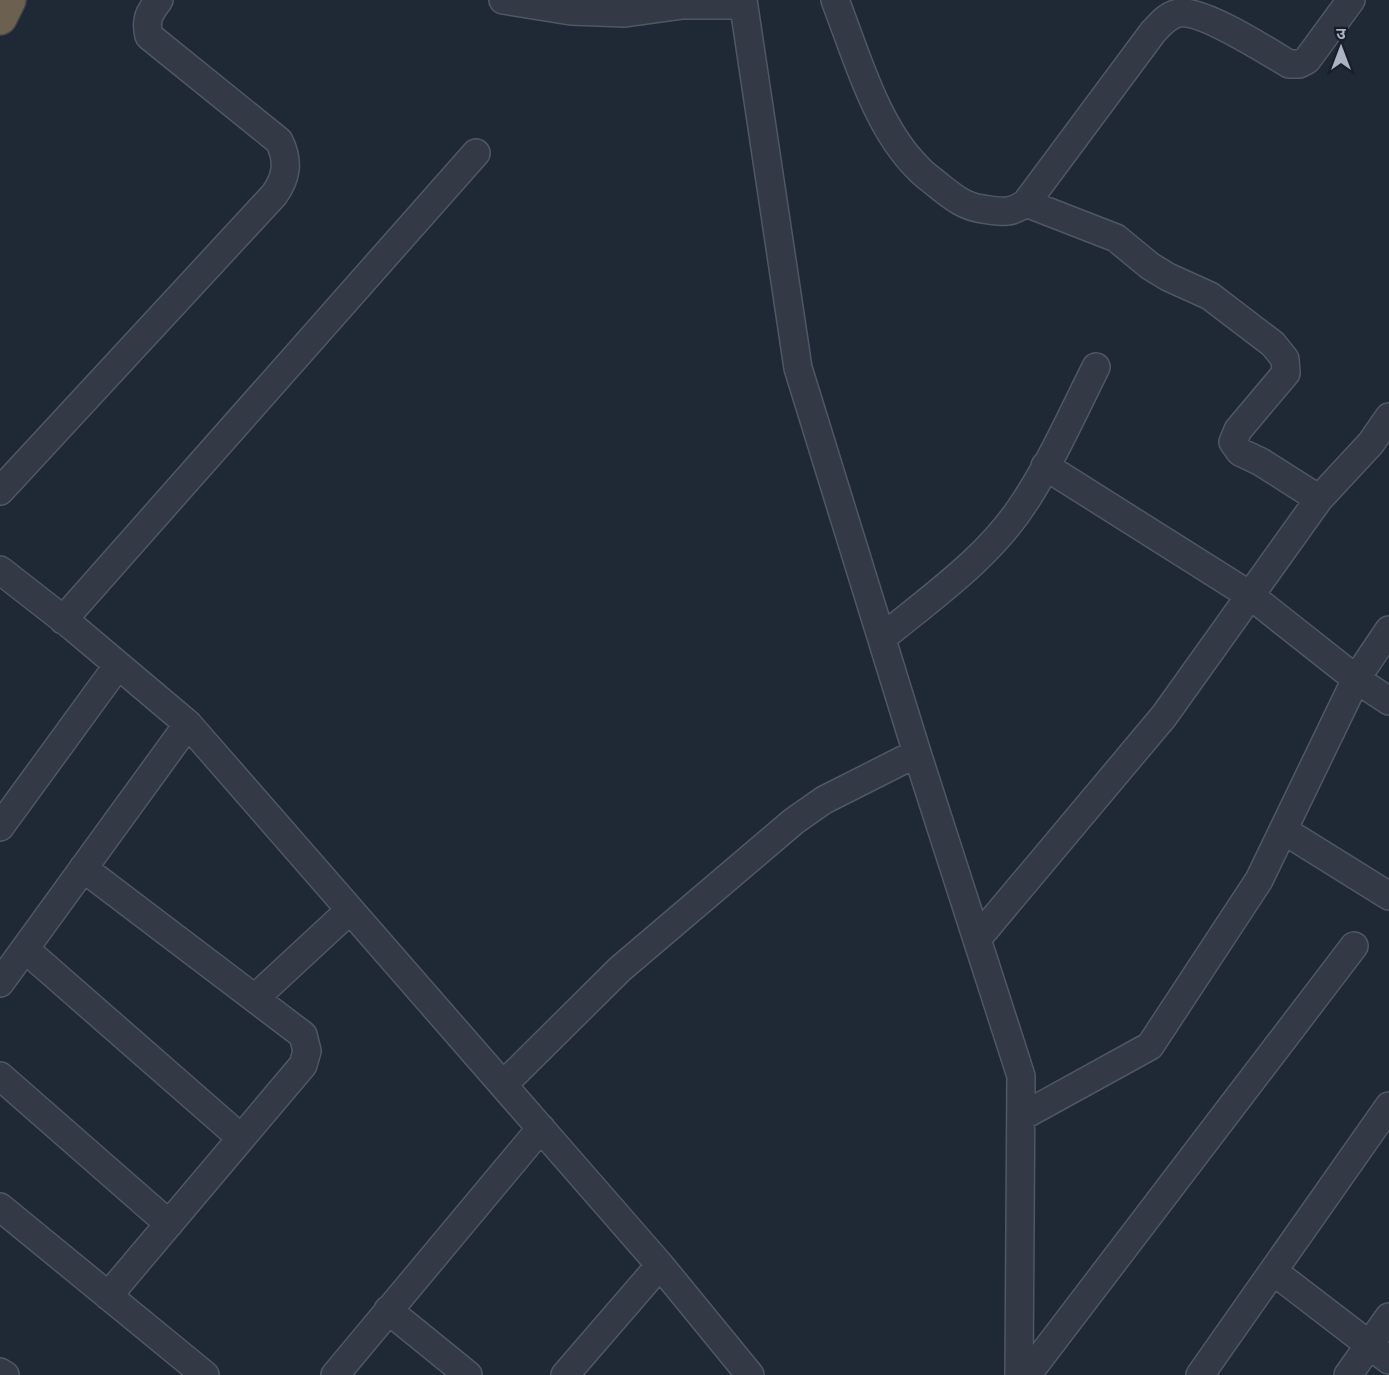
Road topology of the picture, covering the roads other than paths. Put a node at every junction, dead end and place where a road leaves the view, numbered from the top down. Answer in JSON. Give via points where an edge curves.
{"nodes":[{"id":1,"x":9,"y":0,"type":"edge"},
{"id":2,"x":159,"y":0,"type":"edge"},
{"id":3,"x":502,"y":0,"type":"edge"},
{"id":4,"x":836,"y":0,"type":"edge"},
{"id":5,"x":1351,"y":0,"type":"edge"},
{"id":6,"x":743,"y":3,"type":"edge"},
{"id":7,"x":0,"y":18,"type":"edge"},
{"id":8,"x":476,"y":153,"type":"dead end"},
{"id":9,"x":1026,"y":203,"type":"junction"},
{"id":10,"x":1096,"y":367,"type":"dead end"},
{"id":11,"x":1389,"y":417,"type":"edge"},
{"id":12,"x":1045,"y":466,"type":"junction"},
{"id":13,"x":0,"y":491,"type":"edge"},
{"id":14,"x":1319,"y":499,"type":"junction"},
{"id":15,"x":0,"y":570,"type":"edge"},
{"id":16,"x":1251,"y":596,"type":"junction"},
{"id":17,"x":63,"y":620,"type":"junction"},
{"id":18,"x":1389,"y":630,"type":"edge"},
{"id":19,"x":882,"y":638,"type":"junction"},
{"id":20,"x":118,"y":665,"type":"junction"},
{"id":21,"x":1356,"y":679,"type":"junction"},
{"id":22,"x":1389,"y":701,"type":"edge"},
{"id":23,"x":188,"y":724,"type":"junction"},
{"id":24,"x":917,"y":753,"type":"junction"},
{"id":25,"x":0,"y":827,"type":"edge"},
{"id":26,"x":1283,"y":830,"type":"junction"},
{"id":27,"x":83,"y":868,"type":"junction"},
{"id":28,"x":1389,"y":896,"type":"edge"},
{"id":29,"x":350,"y":910,"type":"junction"},
{"id":30,"x":977,"y":939,"type":"junction"},
{"id":31,"x":1354,"y":946,"type":"dead end"},
{"id":32,"x":25,"y":949,"type":"junction"},
{"id":33,"x":0,"y":983,"type":"edge"},
{"id":34,"x":255,"y":998,"type":"junction"},
{"id":35,"x":0,"y":1077,"type":"edge"},
{"id":36,"x":503,"y":1085,"type":"junction"},
{"id":37,"x":1389,"y":1106,"type":"edge"},
{"id":38,"x":1021,"y":1117,"type":"junction"},
{"id":39,"x":541,"y":1128,"type":"junction"},
{"id":40,"x":242,"y":1138,"type":"junction"},
{"id":41,"x":0,"y":1207,"type":"edge"},
{"id":42,"x":169,"y":1224,"type":"junction"},
{"id":43,"x":660,"y":1265,"type":"junction"},
{"id":44,"x":1273,"y":1271,"type":"junction"},
{"id":45,"x":108,"y":1296,"type":"junction"},
{"id":46,"x":388,"y":1310,"type":"junction"},
{"id":47,"x":1389,"y":1317,"type":"edge"},
{"id":48,"x":1379,"y":1352,"type":"edge"},
{"id":49,"x":0,"y":1372,"type":"edge"},
{"id":50,"x":5,"y":1375,"type":"edge"},
{"id":51,"x":205,"y":1375,"type":"edge"},
{"id":52,"x":335,"y":1375,"type":"edge"},
{"id":53,"x":468,"y":1375,"type":"edge"},
{"id":54,"x":565,"y":1375,"type":"edge"},
{"id":55,"x":750,"y":1375,"type":"edge"},
{"id":56,"x":1019,"y":1375,"type":"edge"},
{"id":57,"x":1027,"y":1375,"type":"edge"},
{"id":58,"x":1200,"y":1375,"type":"edge"},
{"id":59,"x":1348,"y":1375,"type":"edge"}],
"edges":[{"from":1,"to":7,"type":"highway"},
{"from":2,"to":13,"type":"street","via":[[148,13],[149,36],[279,141],[286,161],[285,176],[274,195]]},
{"from":3,"to":6,"type":"street","via":[[570,11],[625,13],[683,5]]},
{"from":4,"to":9,"type":"street","via":[[878,108],[896,141],[918,168],[958,201],[977,209],[1015,211]]},
{"from":5,"to":9,"type":"street","via":[[1299,64],[1289,64],[1208,19],[1190,13],[1167,18]]},
{"from":6,"to":19,"type":"street","via":[[798,368]]},
{"from":8,"to":17,"type":"street"},
{"from":9,"to":14,"type":"street","via":[[1116,238],[1150,266],[1210,296],[1273,344],[1285,359],[1286,374],[1238,430],[1233,442],[1240,452]]},
{"from":10,"to":12,"type":"street"},
{"from":11,"to":14,"type":"street","via":[[1371,443]]},
{"from":12,"to":16,"type":"street"},
{"from":12,"to":19,"type":"street","via":[[1026,501],[983,552]]},
{"from":14,"to":16,"type":"street"},
{"from":15,"to":17,"type":"street"},
{"from":16,"to":21,"type":"street"},
{"from":16,"to":30,"type":"street","via":[[1164,716]]},
{"from":17,"to":20,"type":"street"},
{"from":18,"to":21,"type":"street"},
{"from":19,"to":24,"type":"street"},
{"from":20,"to":23,"type":"street"},
{"from":20,"to":25,"type":"street"},
{"from":21,"to":22,"type":"street"},
{"from":21,"to":26,"type":"street"},
{"from":23,"to":27,"type":"street"},
{"from":23,"to":29,"type":"street"},
{"from":24,"to":30,"type":"street"},
{"from":24,"to":36,"type":"street","via":[[824,800],[794,821],[620,969]]},
{"from":26,"to":28,"type":"street"},
{"from":26,"to":38,"type":"street","via":[[1259,880],[1150,1046]]},
{"from":27,"to":32,"type":"street"},
{"from":27,"to":34,"type":"street"},
{"from":29,"to":34,"type":"street"},
{"from":29,"to":36,"type":"street"},
{"from":30,"to":38,"type":"street","via":[[1021,1076]]},
{"from":31,"to":57,"type":"street"},
{"from":32,"to":33,"type":"street"},
{"from":32,"to":40,"type":"street"},
{"from":34,"to":40,"type":"street","via":[[303,1035],[307,1051],[303,1065]]},
{"from":35,"to":42,"type":"street"},
{"from":36,"to":39,"type":"street"},
{"from":37,"to":44,"type":"street"},
{"from":38,"to":56,"type":"street"},
{"from":39,"to":43,"type":"street"},
{"from":39,"to":46,"type":"street"},
{"from":40,"to":42,"type":"street"},
{"from":41,"to":45,"type":"street"},
{"from":42,"to":45,"type":"street"},
{"from":43,"to":54,"type":"street"},
{"from":43,"to":55,"type":"street"},
{"from":44,"to":48,"type":"street"},
{"from":44,"to":58,"type":"street"},
{"from":45,"to":51,"type":"street"},
{"from":46,"to":52,"type":"street"},
{"from":46,"to":53,"type":"street"},
{"from":47,"to":48,"type":"street"},
{"from":48,"to":59,"type":"street"},
{"from":49,"to":50,"type":"street"}]}
